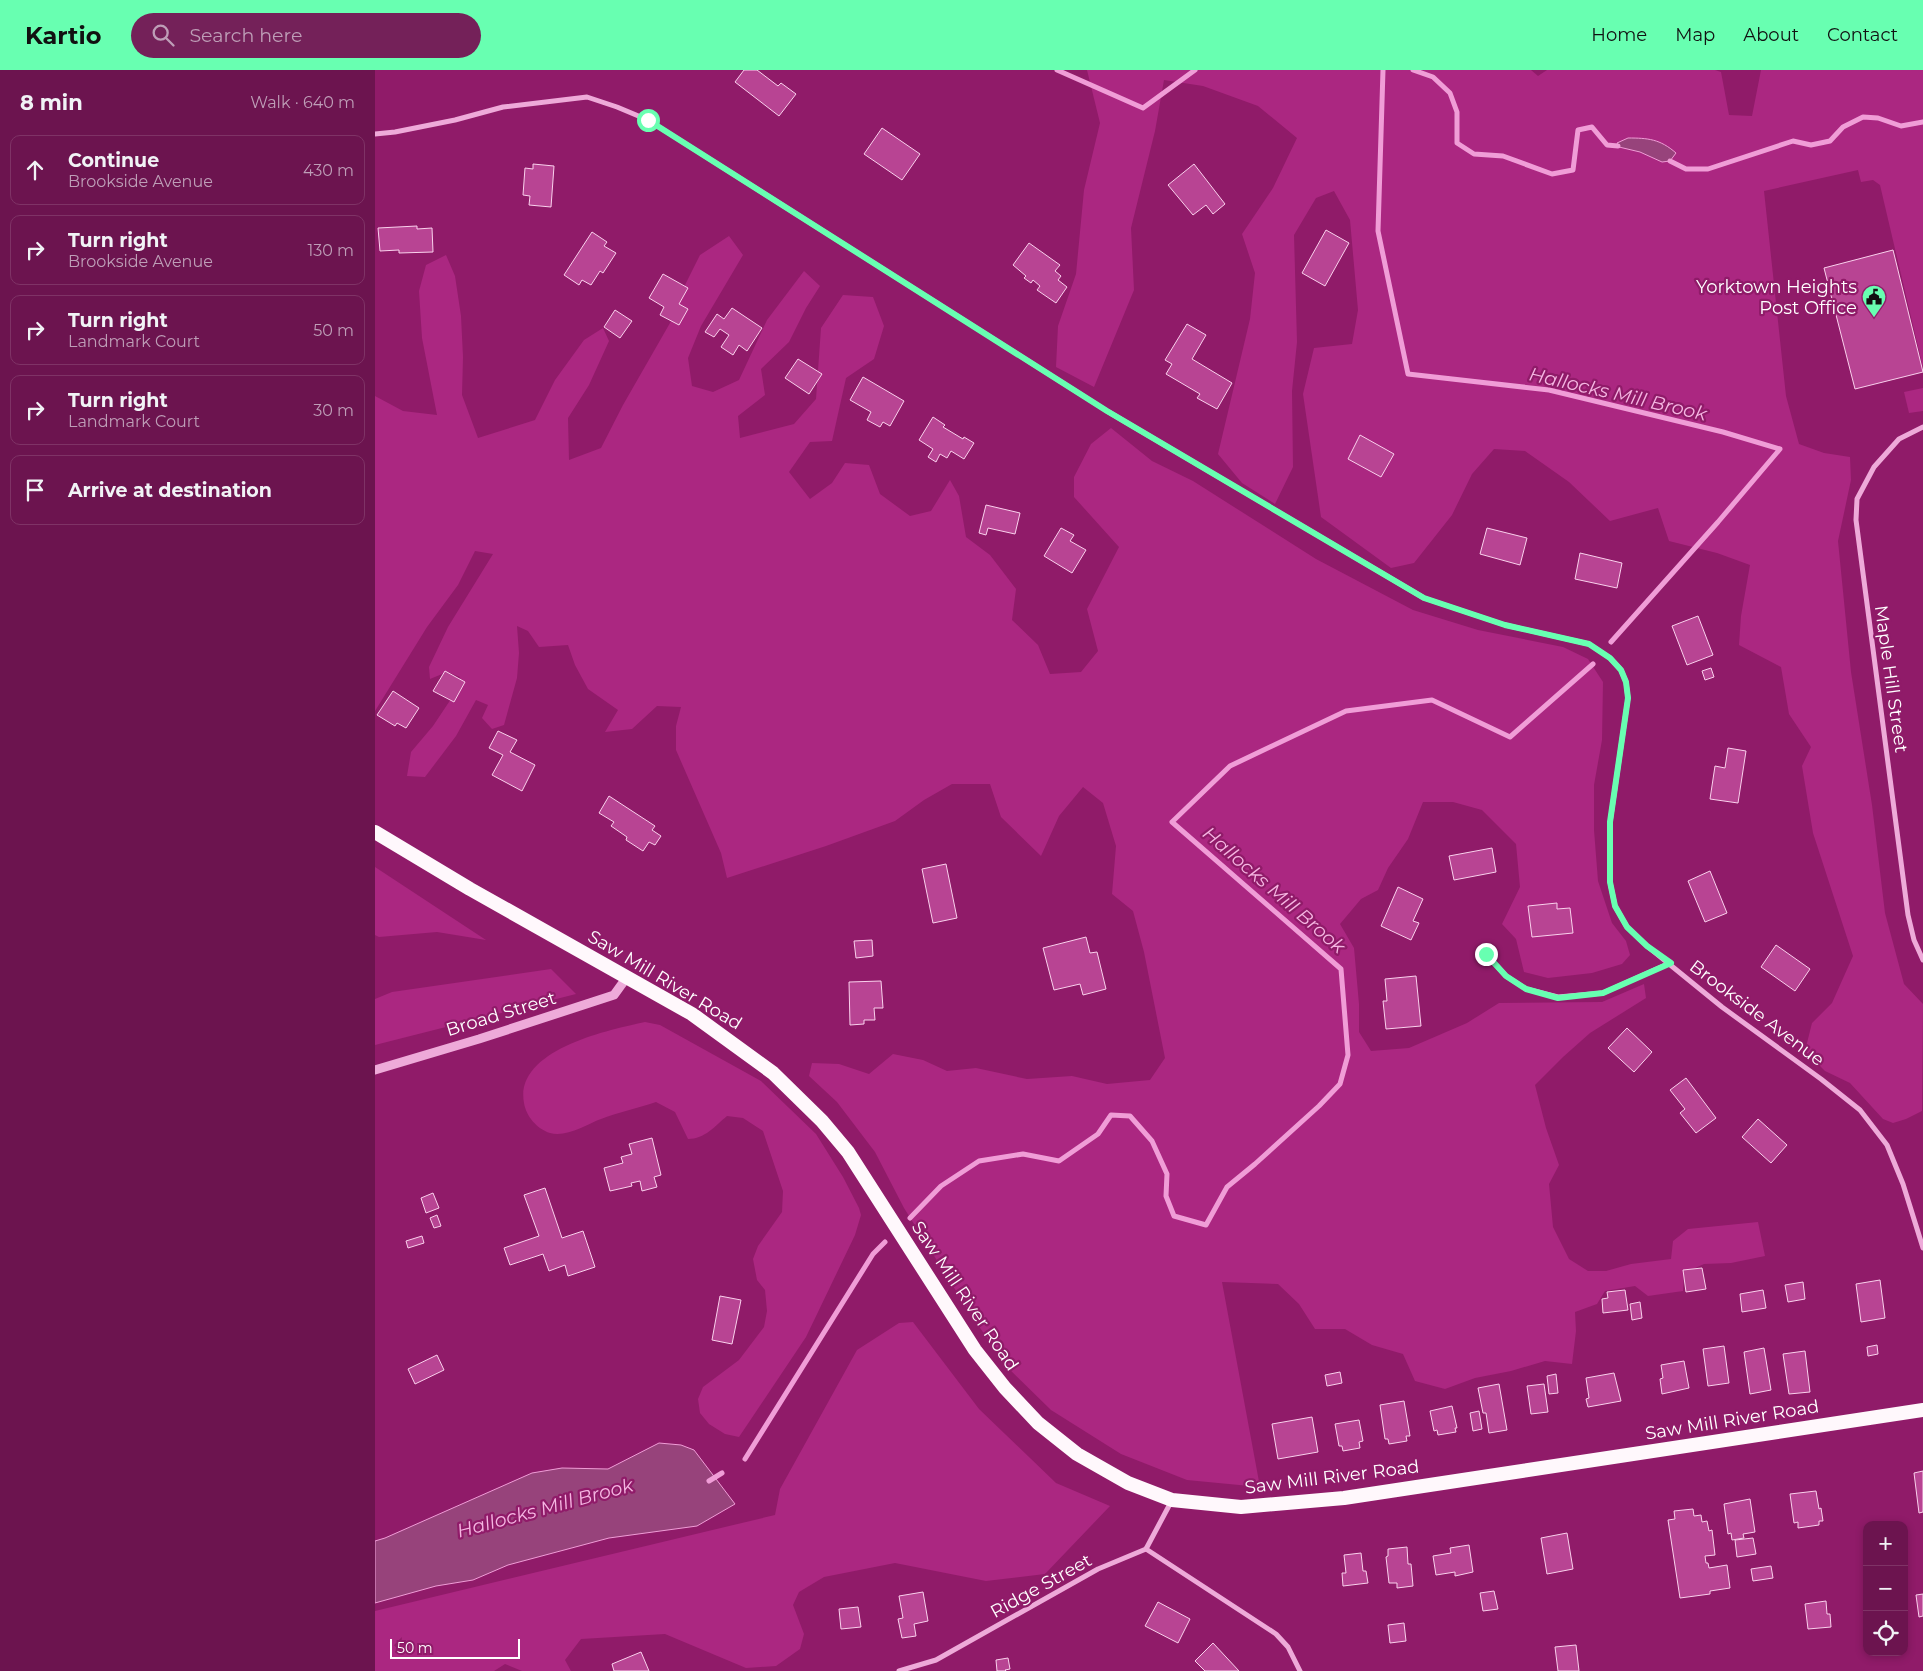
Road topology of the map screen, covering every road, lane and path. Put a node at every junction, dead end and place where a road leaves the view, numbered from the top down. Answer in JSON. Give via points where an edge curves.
{"nodes":[{"id":1,"x":375,"y":134,"type":"edge"},
{"id":2,"x":1923,"y":427,"type":"edge"},
{"id":3,"x":375,"y":832,"type":"edge"},
{"id":4,"x":1486,"y":954,"type":"dead end"},
{"id":5,"x":1923,"y":960,"type":"edge"},
{"id":6,"x":1671,"y":963,"type":"junction"},
{"id":7,"x":627,"y":977,"type":"junction"},
{"id":8,"x":375,"y":1070,"type":"edge"},
{"id":9,"x":1923,"y":1248,"type":"edge"},
{"id":10,"x":1923,"y":1410,"type":"edge"},
{"id":11,"x":1172,"y":1500,"type":"junction"},
{"id":12,"x":1146,"y":1549,"type":"junction"},
{"id":13,"x":899,"y":1671,"type":"edge"},
{"id":14,"x":1300,"y":1671,"type":"edge"}],
"edges":[{"from":1,"to":6,"type":"street","name":"Brookside Avenue","via":[[455,120],[503,107],[587,97],[648,120],[1115,416],[1424,598],[1505,625],[1589,644],[1621,670],[1628,698],[1610,822],[1610,882],[1615,906],[1627,927]]},
{"from":2,"to":5,"type":"street","name":"Maple Hill Street","via":[[1899,439],[1877,463],[1857,499],[1856,520],[1908,915]]},
{"from":3,"to":7,"type":"highway","name":"Saw Mill River Road"},
{"from":4,"to":6,"type":"street","via":[[1506,976],[1526,989],[1558,998],[1603,993]]},
{"from":6,"to":9,"type":"street","name":"Brookside Avenue","via":[[1722,1007],[1860,1110],[1887,1144]]},
{"from":7,"to":8,"type":"street","name":"Broad Street","via":[[614,995]]},
{"from":7,"to":11,"type":"highway","name":"Saw Mill River Road","via":[[724,1036],[773,1073],[822,1120],[848,1152],[975,1350],[1038,1423],[1077,1454],[1128,1483]]},
{"from":10,"to":11,"type":"highway","name":"Saw Mill River Road","via":[[1344,1498],[1241,1507]]},
{"from":11,"to":12,"type":"street"},
{"from":12,"to":13,"type":"street","name":"Ridge Street","via":[[1098,1569],[936,1660]]},
{"from":12,"to":14,"type":"street","via":[[1276,1634],[1288,1647]]}]}
